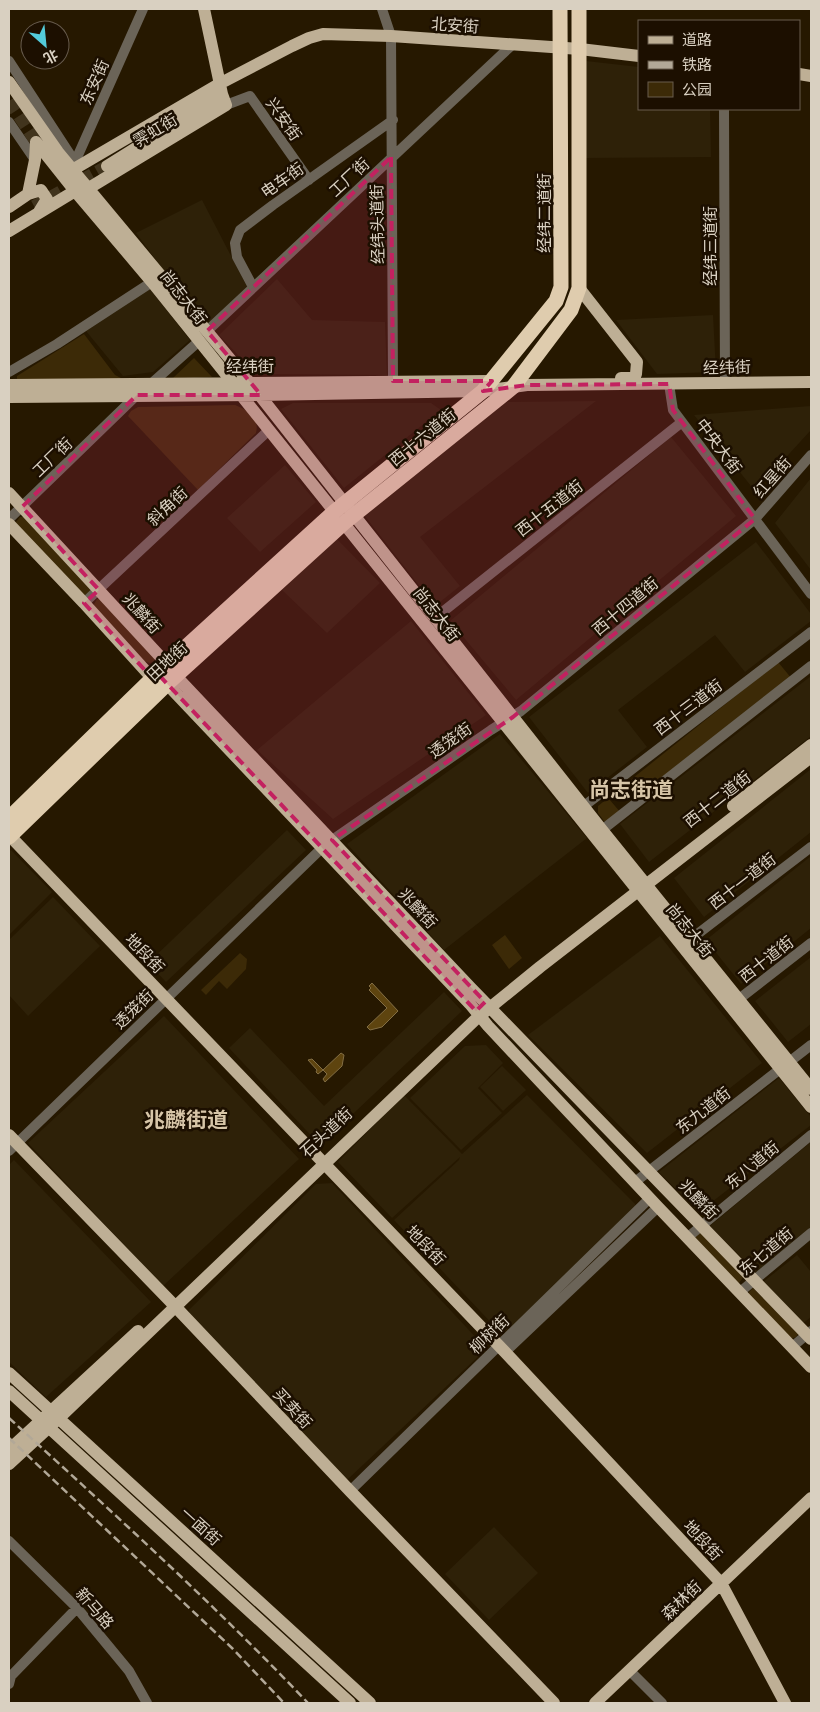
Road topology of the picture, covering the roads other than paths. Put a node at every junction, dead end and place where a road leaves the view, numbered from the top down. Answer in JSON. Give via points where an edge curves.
{"nodes":[{"id":1,"x":144,"y":9,"type":"edge"},
{"id":2,"x":204,"y":9,"type":"edge"},
{"id":3,"x":382,"y":9,"type":"edge"},
{"id":4,"x":560,"y":9,"type":"edge"},
{"id":5,"x":579,"y":9,"type":"edge"},
{"id":6,"x":391,"y":36,"type":"junction"},
{"id":7,"x":512,"y":45,"type":"junction"},
{"id":8,"x":562,"y":48,"type":"junction"},
{"id":9,"x":579,"y":49,"type":"junction"},
{"id":10,"x":638,"y":56,"type":"edge"},
{"id":11,"x":9,"y":61,"type":"edge"},
{"id":12,"x":9,"y":82,"type":"edge"},
{"id":13,"x":223,"y":94,"type":"junction"},
{"id":14,"x":724,"y":110,"type":"edge"},
{"id":15,"x":393,"y":120,"type":"junction"},
{"id":16,"x":9,"y":122,"type":"edge"},
{"id":17,"x":40,"y":138,"type":"junction"},
{"id":18,"x":391,"y":158,"type":"junction"},
{"id":19,"x":35,"y":160,"type":"junction"},
{"id":20,"x":74,"y":166,"type":"junction"},
{"id":21,"x":107,"y":166,"type":"tunnel mouth"},
{"id":22,"x":309,"y":180,"type":"junction"},
{"id":23,"x":89,"y":188,"type":"junction"},
{"id":24,"x":75,"y":191,"type":"junction"},
{"id":25,"x":28,"y":194,"type":"junction"},
{"id":26,"x":9,"y":207,"type":"edge"},
{"id":27,"x":37,"y":209,"type":"junction"},
{"id":28,"x":9,"y":222,"type":"edge"},
{"id":29,"x":9,"y":231,"type":"edge"},
{"id":30,"x":152,"y":282,"type":"junction"},
{"id":31,"x":253,"y":287,"type":"junction"},
{"id":32,"x":580,"y":288,"type":"junction"},
{"id":33,"x":207,"y":331,"type":"junction"},
{"id":34,"x":198,"y":342,"type":"junction"},
{"id":35,"x":9,"y":372,"type":"edge"},
{"id":36,"x":393,"y":381,"type":"junction"},
{"id":37,"x":250,"y":382,"type":"junction"},
{"id":38,"x":811,"y":382,"type":"edge"},
{"id":39,"x":152,"y":383,"type":"junction"},
{"id":40,"x":233,"y":383,"type":"junction"},
{"id":41,"x":725,"y":383,"type":"junction"},
{"id":42,"x":669,"y":384,"type":"junction"},
{"id":43,"x":9,"y":385,"type":"edge"},
{"id":44,"x":488,"y":386,"type":"junction"},
{"id":45,"x":520,"y":386,"type":"junction"},
{"id":46,"x":137,"y":395,"type":"junction"},
{"id":47,"x":241,"y":395,"type":"junction"},
{"id":48,"x":258,"y":395,"type":"junction"},
{"id":49,"x":9,"y":397,"type":"edge"},
{"id":50,"x":682,"y":422,"type":"junction"},
{"id":51,"x":269,"y":430,"type":"junction"},
{"id":52,"x":811,"y":455,"type":"edge"},
{"id":53,"x":9,"y":493,"type":"edge"},
{"id":54,"x":22,"y":507,"type":"junction"},
{"id":55,"x":344,"y":513,"type":"junction"},
{"id":56,"x":9,"y":519,"type":"edge"},
{"id":57,"x":755,"y":519,"type":"junction"},
{"id":58,"x":9,"y":524,"type":"edge"},
{"id":59,"x":99,"y":590,"type":"junction"},
{"id":60,"x":811,"y":594,"type":"edge"},
{"id":61,"x":84,"y":603,"type":"junction"},
{"id":62,"x":435,"y":618,"type":"junction"},
{"id":63,"x":811,"y":632,"type":"edge"},
{"id":64,"x":811,"y":666,"type":"edge"},
{"id":65,"x":170,"y":674,"type":"junction"},
{"id":66,"x":152,"y":678,"type":"junction"},
{"id":67,"x":508,"y":720,"type":"junction"},
{"id":68,"x":811,"y":745,"type":"edge"},
{"id":69,"x":811,"y":757,"type":"edge"},
{"id":70,"x":584,"y":806,"type":"junction"},
{"id":71,"x":9,"y":818,"type":"edge"},
{"id":72,"x":602,"y":830,"type":"junction"},
{"id":73,"x":9,"y":836,"type":"edge"},
{"id":74,"x":327,"y":844,"type":"junction"},
{"id":75,"x":811,"y":846,"type":"edge"},
{"id":76,"x":640,"y":885,"type":"junction"},
{"id":77,"x":691,"y":939,"type":"junction"},
{"id":78,"x":811,"y":943,"type":"edge"},
{"id":79,"x":166,"y":998,"type":"junction"},
{"id":80,"x":739,"y":999,"type":"junction"},
{"id":81,"x":483,"y":1010,"type":"junction"},
{"id":82,"x":811,"y":1045,"type":"edge"},
{"id":83,"x":785,"y":1065,"type":"junction"},
{"id":84,"x":811,"y":1089,"type":"edge"},
{"id":85,"x":811,"y":1107,"type":"edge"},
{"id":86,"x":811,"y":1134,"type":"edge"},
{"id":87,"x":11,"y":1143,"type":"edge"},
{"id":88,"x":323,"y":1161,"type":"junction"},
{"id":89,"x":649,"y":1171,"type":"junction"},
{"id":90,"x":635,"y":1182,"type":"junction"},
{"id":91,"x":654,"y":1203,"type":"junction"},
{"id":92,"x":702,"y":1226,"type":"junction"},
{"id":93,"x":811,"y":1233,"type":"edge"},
{"id":94,"x":688,"y":1237,"type":"junction"},
{"id":95,"x":755,"y":1280,"type":"junction"},
{"id":96,"x":740,"y":1292,"type":"junction"},
{"id":97,"x":173,"y":1304,"type":"junction"},
{"id":98,"x":810,"y":1335,"type":"edge"},
{"id":99,"x":792,"y":1347,"type":"junction"},
{"id":100,"x":502,"y":1348,"type":"junction"},
{"id":101,"x":811,"y":1367,"type":"edge"},
{"id":102,"x":9,"y":1373,"type":"edge"},
{"id":103,"x":9,"y":1391,"type":"edge"},
{"id":104,"x":55,"y":1414,"type":"junction"},
{"id":105,"x":45,"y":1424,"type":"junction"},
{"id":106,"x":9,"y":1450,"type":"edge"},
{"id":107,"x":9,"y":1464,"type":"edge"},
{"id":108,"x":350,"y":1491,"type":"junction"},
{"id":109,"x":811,"y":1498,"type":"edge"},
{"id":110,"x":9,"y":1541,"type":"edge"},
{"id":111,"x":722,"y":1583,"type":"junction"},
{"id":112,"x":77,"y":1608,"type":"junction"},
{"id":113,"x":630,"y":1671,"type":"junction"},
{"id":114,"x":9,"y":1684,"type":"edge"},
{"id":115,"x":147,"y":1703,"type":"edge"},
{"id":116,"x":350,"y":1703,"type":"edge"},
{"id":117,"x":370,"y":1703,"type":"edge"},
{"id":118,"x":554,"y":1703,"type":"edge"},
{"id":119,"x":595,"y":1703,"type":"edge"},
{"id":120,"x":662,"y":1703,"type":"edge"},
{"id":121,"x":785,"y":1703,"type":"edge"}],
"edges":[{"from":1,"to":20,"type":"street","name":"东安街"},
{"from":2,"to":13,"type":"main road"},
{"from":3,"to":6,"type":"street","name":"经纬头道街"},
{"from":4,"to":8,"type":"highway","name":"经纬二道街"},
{"from":5,"to":9,"type":"highway"},
{"from":6,"to":7,"type":"main road","name":"北安街"},
{"from":6,"to":13,"type":"main road","name":"北安街","via":[[323,34],[309,38]]},
{"from":6,"to":15,"type":"street","name":"经纬头道街"},
{"from":7,"to":8,"type":"main road","name":"北安街"},
{"from":7,"to":18,"type":"street","name":"工厂街"},
{"from":8,"to":9,"type":"main road","name":"北安街"},
{"from":8,"to":44,"type":"highway","name":"经纬二道街","via":[[561,287],[556,301]]},
{"from":9,"to":10,"type":"main road","name":"北安街"},
{"from":9,"to":32,"type":"highway"},
{"from":11,"to":20,"type":"street","name":"尚志大街"},
{"from":12,"to":17,"type":"main road"},
{"from":13,"to":20,"type":"main road"},
{"from":13,"to":21,"type":"main road","name":"霁虹街"},
{"from":13,"to":22,"type":"street","name":"兴安街","via":[[250,96]]},
{"from":13,"to":23,"type":"main road","name":"霁虹街"},
{"from":14,"to":41,"type":"street","name":"经纬三道街"},
{"from":15,"to":18,"type":"street","name":"经纬头道街"},
{"from":15,"to":22,"type":"street","name":"电车街"},
{"from":16,"to":19,"type":"street"},
{"from":17,"to":19,"type":"main road"},
{"from":17,"to":20,"type":"main road","name":"尚志大街"},
{"from":17,"to":24,"type":"main road","name":"尚志大街"},
{"from":18,"to":31,"type":"street","name":"工厂街"},
{"from":18,"to":36,"type":"street","name":"经纬头道街"},
{"from":19,"to":25,"type":"main road"},
{"from":20,"to":23,"type":"main road","name":"尚志大街"},
{"from":22,"to":31,"type":"street","name":"电车街","via":[[240,230],[234,243]]},
{"from":23,"to":33,"type":"main road","name":"尚志大街"},
{"from":24,"to":27,"type":"main road"},
{"from":24,"to":30,"type":"main road","name":"尚志大街"},
{"from":25,"to":26,"type":"main road"},
{"from":25,"to":27,"type":"main road","via":[[41,190],[48,199]]},
{"from":27,"to":28,"type":"main road"},
{"from":27,"to":29,"type":"main road"},
{"from":30,"to":34,"type":"main road","name":"尚志大街"},
{"from":30,"to":35,"type":"street"},
{"from":31,"to":33,"type":"street","name":"工厂街"},
{"from":32,"to":45,"type":"highway","via":[[571,310]]},
{"from":32,"to":45,"type":"main road","via":[[636,362],[636,374],[633,378],[535,380]]},
{"from":33,"to":37,"type":"main road","name":"尚志大街"},
{"from":34,"to":39,"type":"street"},
{"from":34,"to":40,"type":"main road","name":"尚志大街"},
{"from":36,"to":37,"type":"main road","name":"经纬街"},
{"from":36,"to":44,"type":"main road","name":"经纬街"},
{"from":37,"to":40,"type":"main road","name":"经纬街"},
{"from":37,"to":48,"type":"main road","name":"尚志大街"},
{"from":38,"to":41,"type":"main road","name":"经纬街"},
{"from":39,"to":40,"type":"main road","name":"经纬街"},
{"from":39,"to":43,"type":"main road","name":"经纬街"},
{"from":40,"to":47,"type":"main road","name":"尚志大街"},
{"from":41,"to":42,"type":"main road","name":"经纬街"},
{"from":42,"to":45,"type":"main road","name":"经纬街"},
{"from":42,"to":50,"type":"street","name":"中央大街","via":[[673,410]]},
{"from":44,"to":45,"type":"main road"},
{"from":44,"to":48,"type":"main road","name":"经纬街"},
{"from":44,"to":55,"type":"highway","name":"西十六道街"},
{"from":45,"to":55,"type":"highway","name":"西十六道街"},
{"from":46,"to":47,"type":"main road","name":"经纬街"},
{"from":46,"to":49,"type":"main road","name":"经纬街"},
{"from":46,"to":54,"type":"street","name":"工厂街"},
{"from":47,"to":48,"type":"main road","name":"经纬街"},
{"from":47,"to":51,"type":"main road","name":"尚志大街"},
{"from":48,"to":55,"type":"main road","name":"尚志大街"},
{"from":50,"to":57,"type":"street","name":"中央大街"},
{"from":50,"to":62,"type":"street","name":"西十五道街"},
{"from":51,"to":55,"type":"main road","name":"尚志大街"},
{"from":51,"to":59,"type":"street","name":"斜角街"},
{"from":52,"to":57,"type":"street","name":"红星街"},
{"from":53,"to":54,"type":"main road","name":"兆麟街"},
{"from":54,"to":56,"type":"street","name":"工厂街"},
{"from":54,"to":59,"type":"main road","name":"兆麟街"},
{"from":55,"to":62,"type":"main road","name":"尚志大街"},
{"from":55,"to":65,"type":"highway","name":"田地街"},
{"from":55,"to":67,"type":"main road","name":"尚志大街"},
{"from":57,"to":60,"type":"street","name":"中央大街"},
{"from":57,"to":67,"type":"street","name":"西十四道街"},
{"from":58,"to":61,"type":"main road"},
{"from":59,"to":61,"type":"street","name":"斜角街"},
{"from":59,"to":65,"type":"main road","name":"兆麟街"},
{"from":61,"to":66,"type":"main road"},
{"from":62,"to":67,"type":"main road","name":"尚志大街"},
{"from":63,"to":70,"type":"street","name":"西十三道街"},
{"from":64,"to":72,"type":"street"},
{"from":65,"to":66,"type":"highway","name":"田地街"},
{"from":65,"to":73,"type":"highway","name":"田地街"},
{"from":65,"to":74,"type":"main road","name":"兆麟街"},
{"from":66,"to":71,"type":"highway","name":"田地街"},
{"from":67,"to":70,"type":"main road","name":"尚志大街"},
{"from":67,"to":74,"type":"street","name":"透笼街"},
{"from":67,"to":76,"type":"main road","name":"尚志大街"},
{"from":68,"to":76,"type":"main road","name":"西十二道街"},
{"from":69,"to":76,"type":"main road","name":"西十二道街"},
{"from":70,"to":72,"type":"main road","name":"尚志大街"},
{"from":72,"to":76,"type":"main road","name":"尚志大街"},
{"from":73,"to":79,"type":"main road","name":"地段街"},
{"from":74,"to":79,"type":"street","name":"透笼街"},
{"from":74,"to":81,"type":"main road","name":"兆麟街"},
{"from":75,"to":77,"type":"street","name":"西十一道街"},
{"from":76,"to":77,"type":"main road","name":"尚志大街"},
{"from":76,"to":81,"type":"main road","name":"石头道街"},
{"from":76,"to":83,"type":"main road","name":"尚志大街"},
{"from":77,"to":80,"type":"main road","name":"尚志大街"},
{"from":78,"to":80,"type":"street","name":"西十道街"},
{"from":79,"to":87,"type":"street","name":"透笼街"},
{"from":79,"to":88,"type":"main road","name":"地段街"},
{"from":80,"to":83,"type":"main road","name":"尚志大街"},
{"from":81,"to":88,"type":"main road","name":"石头道街","via":[[470,1018]]},
{"from":81,"to":89,"type":"main road","name":"兆麟街"},
{"from":81,"to":90,"type":"main road","name":"兆麟街"},
{"from":82,"to":83,"type":"street","name":"东九道街"},
{"from":83,"to":84,"type":"main road","name":"尚志大街"},
{"from":83,"to":85,"type":"main road","name":"尚志大街"},
{"from":83,"to":89,"type":"street","name":"东九道街"},
{"from":86,"to":92,"type":"street","name":"东八道街"},
{"from":87,"to":97,"type":"main road","name":"买卖街"},
{"from":88,"to":97,"type":"main road","name":"石头道街"},
{"from":88,"to":100,"type":"main road","name":"地段街"},
{"from":89,"to":90,"type":"street","name":"东九道街"},
{"from":89,"to":92,"type":"main road","name":"兆麟街"},
{"from":90,"to":91,"type":"main road","name":"兆麟街"},
{"from":91,"to":94,"type":"main road","name":"兆麟街"},
{"from":91,"to":100,"type":"street","name":"柳树街"},
{"from":92,"to":94,"type":"street","name":"东八道街"},
{"from":92,"to":95,"type":"main road","name":"兆麟街"},
{"from":93,"to":95,"type":"street","name":"东七道街"},
{"from":94,"to":96,"type":"main road","name":"兆麟街"},
{"from":95,"to":96,"type":"street","name":"东七道街"},
{"from":95,"to":98,"type":"main road","name":"兆麟街"},
{"from":96,"to":99,"type":"main road","name":"兆麟街"},
{"from":97,"to":104,"type":"main road","name":"石头道街"},
{"from":97,"to":108,"type":"main road","name":"买卖街"},
{"from":98,"to":99,"type":"street"},
{"from":99,"to":101,"type":"main road","name":"兆麟街"},
{"from":100,"to":108,"type":"street","name":"柳树街"},
{"from":100,"to":111,"type":"main road","name":"地段街"},
{"from":102,"to":104,"type":"main road","name":"一面街"},
{"from":103,"to":105,"type":"main road","name":"一面街"},
{"from":104,"to":105,"type":"main road","name":"石头道街"},
{"from":104,"to":117,"type":"main road","name":"一面街"},
{"from":105,"to":106,"type":"main road"},
{"from":105,"to":107,"type":"main road"},
{"from":105,"to":116,"type":"main road","name":"一面街"},
{"from":108,"to":118,"type":"main road","name":"买卖街"},
{"from":109,"to":111,"type":"main road","name":"森林街"},
{"from":110,"to":112,"type":"street","name":"新马路"},
{"from":111,"to":113,"type":"main road","name":"森林街"},
{"from":111,"to":121,"type":"main road","name":"地段街"},
{"from":112,"to":114,"type":"street","via":[[12,1676]]},
{"from":112,"to":115,"type":"street","name":"新马路","via":[[129,1672]]},
{"from":113,"to":119,"type":"main road","name":"森林街"},
{"from":113,"to":120,"type":"street"}]}
